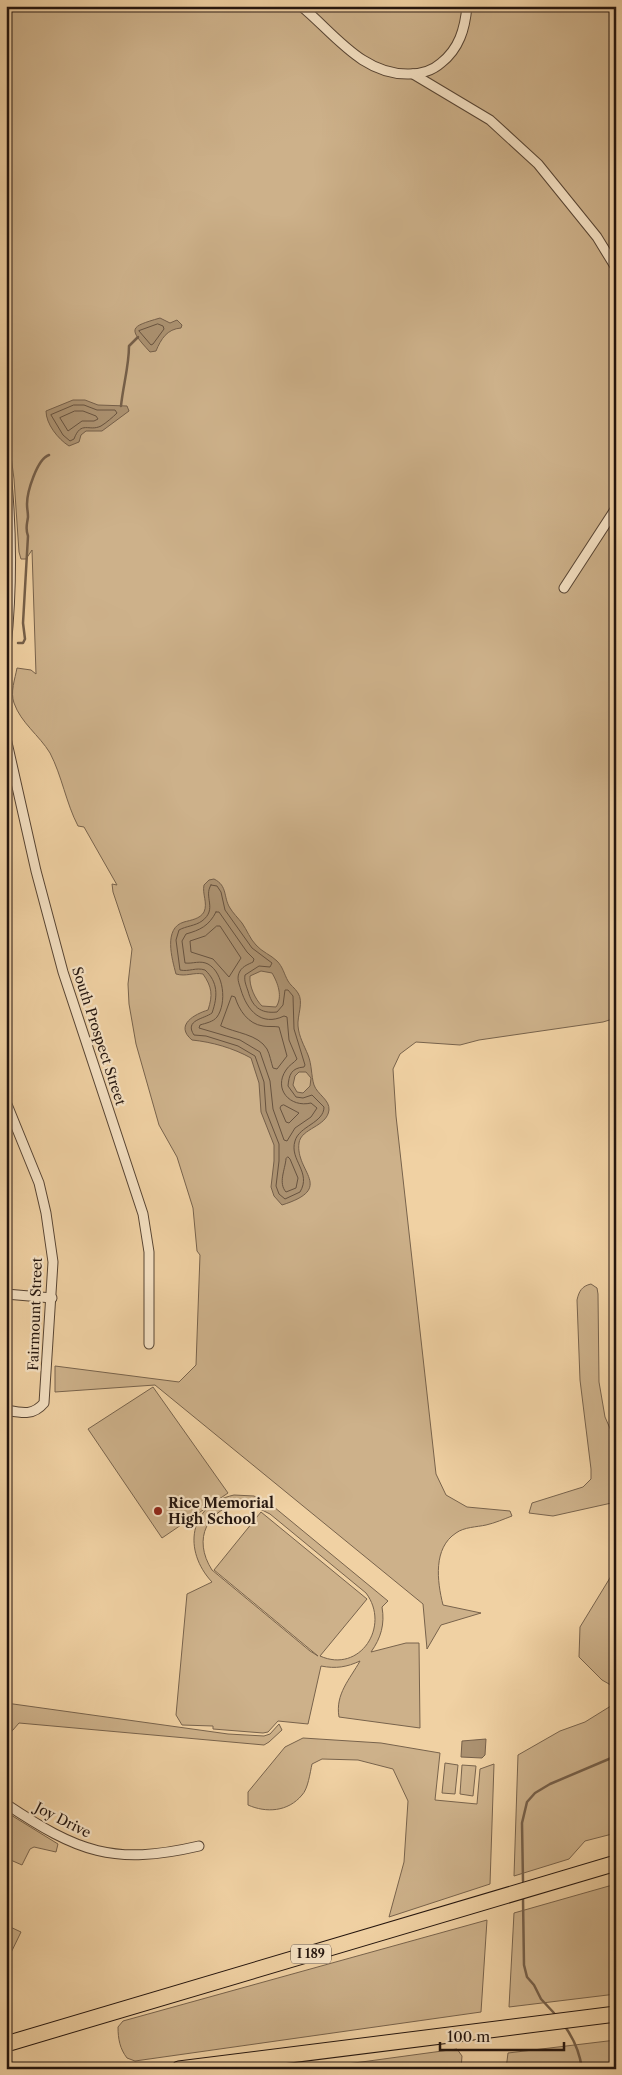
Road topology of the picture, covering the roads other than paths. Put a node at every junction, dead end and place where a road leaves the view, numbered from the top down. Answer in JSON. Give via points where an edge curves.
{"nodes":[{"id":1,"x":301,"y":6,"type":"edge"},
{"id":2,"x":467,"y":6,"type":"edge"},
{"id":3,"x":413,"y":74,"type":"junction"},
{"id":4,"x":616,"y":268,"type":"edge"},
{"id":5,"x":6,"y":472,"type":"edge"},
{"id":6,"x":616,"y":508,"type":"edge"},
{"id":7,"x":8,"y":562,"type":"edge"},
{"id":8,"x":564,"y":588,"type":"dead end"},
{"id":9,"x":6,"y":648,"type":"edge"},
{"id":10,"x":6,"y":738,"type":"edge"},
{"id":11,"x":6,"y":1102,"type":"edge"},
{"id":12,"x":6,"y":1294,"type":"edge"},
{"id":13,"x":52,"y":1298,"type":"junction"},
{"id":14,"x":149,"y":1344,"type":"dead end"},
{"id":15,"x":6,"y":1410,"type":"edge"},
{"id":16,"x":6,"y":1804,"type":"edge"},
{"id":17,"x":199,"y":1846,"type":"dead end"},
{"id":18,"x":616,"y":1863,"type":"edge"},
{"id":19,"x":616,"y":2014,"type":"edge"},
{"id":20,"x":6,"y":2044,"type":"edge"},
{"id":21,"x":178,"y":2069,"type":"edge"}],
"edges":[{"from":1,"to":3,"type":"street","via":[[360,59],[390,72]]},
{"from":2,"to":3,"type":"street","via":[[463,34],[451,54],[438,66]]},
{"from":3,"to":4,"type":"street","via":[[490,120],[538,164],[597,237]]},
{"from":5,"to":7,"type":"street","via":[[10,504]]},
{"from":6,"to":8,"type":"street"},
{"from":7,"to":9,"type":"street"},
{"from":10,"to":14,"type":"street","name":"South Prospect Street","via":[[63,972],[145,1223],[149,1252]]},
{"from":11,"to":13,"type":"street","name":"Fairmount Street","via":[[39,1183],[52,1262]]},
{"from":12,"to":13,"type":"street"},
{"from":13,"to":15,"type":"street","name":"Fairmount Street","via":[[44,1403],[38,1411]]},
{"from":16,"to":17,"type":"street","name":"Joy Drive","via":[[62,1838],[114,1855],[162,1854]]},
{"from":18,"to":20,"type":"highway","number":"I 189"},
{"from":19,"to":21,"type":"highway"}]}
